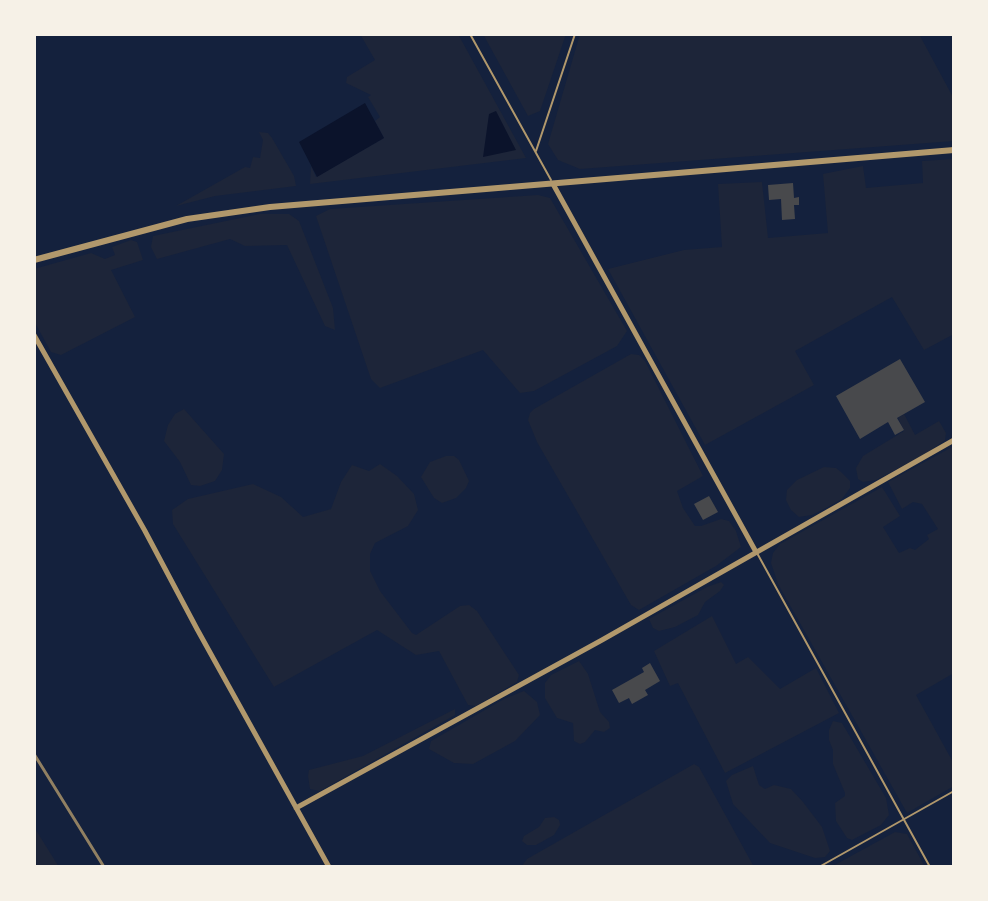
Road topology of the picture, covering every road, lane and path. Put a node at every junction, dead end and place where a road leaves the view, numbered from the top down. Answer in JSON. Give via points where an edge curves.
{"nodes":[{"id":1,"x":470,"y":34,"type":"edge"},
{"id":2,"x":575,"y":34,"type":"edge"},
{"id":3,"x":954,"y":150,"type":"edge"},
{"id":4,"x":536,"y":152,"type":"junction"},
{"id":5,"x":553,"y":184,"type":"junction"},
{"id":6,"x":34,"y":260,"type":"edge"},
{"id":7,"x":34,"y":335,"type":"edge"},
{"id":8,"x":954,"y":440,"type":"edge"},
{"id":9,"x":756,"y":552,"type":"junction"},
{"id":10,"x":954,"y":791,"type":"edge"},
{"id":11,"x":296,"y":808,"type":"junction"},
{"id":12,"x":904,"y":819,"type":"junction"},
{"id":13,"x":329,"y":867,"type":"edge"},
{"id":14,"x":819,"y":867,"type":"edge"},
{"id":15,"x":930,"y":867,"type":"edge"}],
"edges":[{"from":1,"to":4,"type":"lane"},
{"from":2,"to":4,"type":"lane"},
{"from":3,"to":5,"type":"street"},
{"from":4,"to":5,"type":"lane"},
{"from":5,"to":6,"type":"street","via":[[270,207],[187,219]]},
{"from":5,"to":9,"type":"street"},
{"from":7,"to":11,"type":"street"},
{"from":8,"to":9,"type":"street"},
{"from":9,"to":11,"type":"street"},
{"from":9,"to":12,"type":"lane"},
{"from":10,"to":12,"type":"lane"},
{"from":11,"to":13,"type":"street"},
{"from":12,"to":14,"type":"lane"},
{"from":12,"to":15,"type":"lane"}]}
